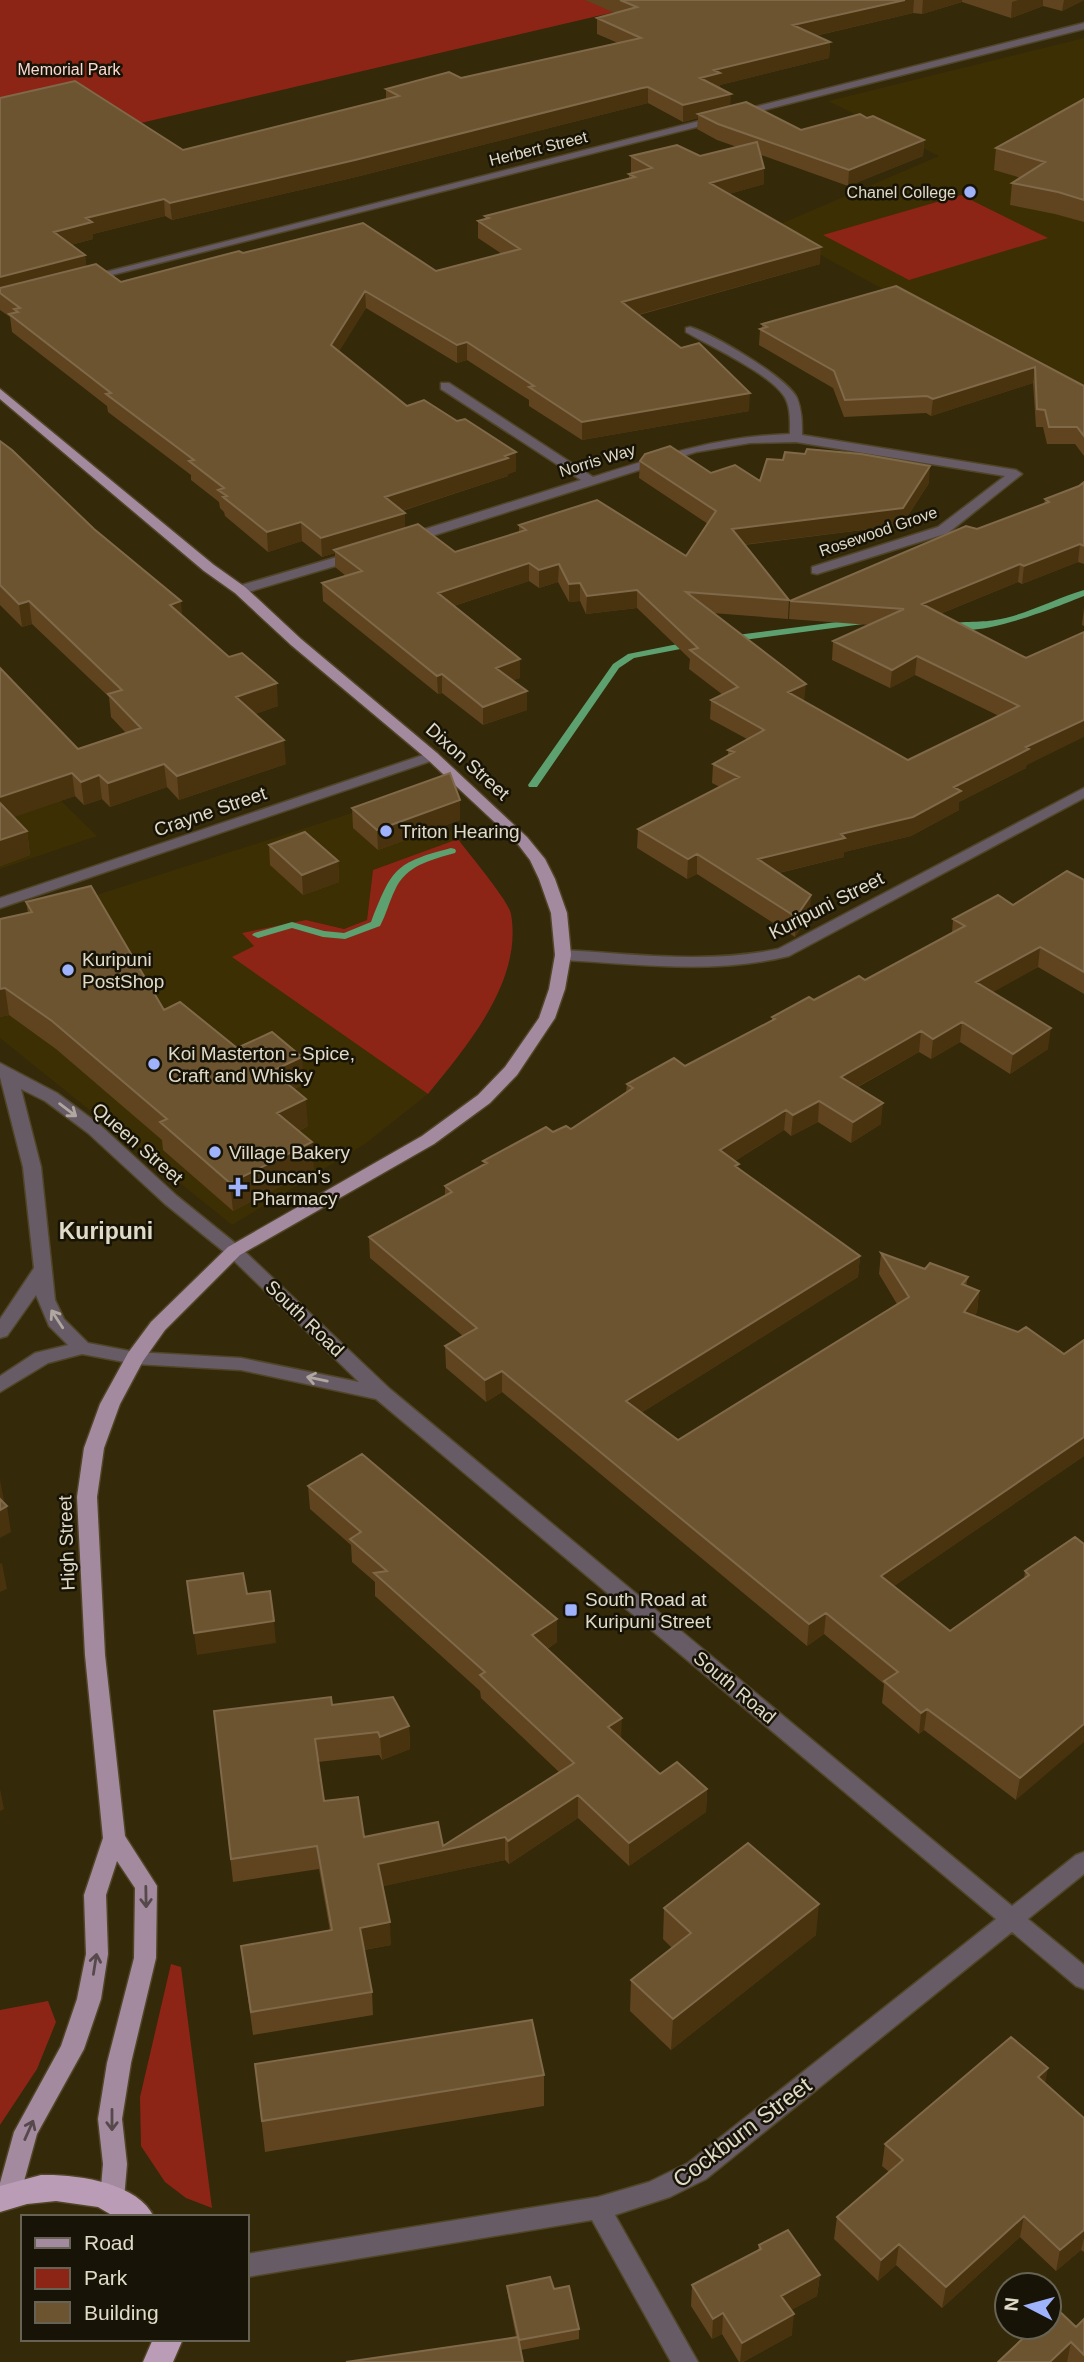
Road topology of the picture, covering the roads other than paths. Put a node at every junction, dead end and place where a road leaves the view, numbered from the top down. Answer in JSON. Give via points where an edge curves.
{"nodes":[{"id":1,"x":1084,"y":26,"type":"edge"},
{"id":2,"x":81,"y":280,"type":"edge"},
{"id":3,"x":690,"y":330,"type":"dead end"},
{"id":4,"x":446,"y":386,"type":"dead end"},
{"id":5,"x":0,"y":393,"type":"edge"},
{"id":6,"x":796,"y":438,"type":"junction"},
{"id":7,"x":1016,"y":474,"type":"joint"},
{"id":8,"x":589,"y":480,"type":"junction"},
{"id":9,"x":396,"y":543,"type":"edge"},
{"id":10,"x":372,"y":550,"type":"edge"},
{"id":11,"x":817,"y":570,"type":"dead end"},
{"id":12,"x":240,"y":590,"type":"junction"},
{"id":13,"x":432,"y":756,"type":"junction"},
{"id":14,"x":1084,"y":792,"type":"edge"},
{"id":15,"x":0,"y":903,"type":"edge"},
{"id":16,"x":563,"y":955,"type":"junction"},
{"id":17,"x":4,"y":1072,"type":"edge"},
{"id":18,"x":234,"y":1251,"type":"junction"},
{"id":19,"x":44,"y":1266,"type":"junction"},
{"id":20,"x":0,"y":1332,"type":"edge"},
{"id":21,"x":82,"y":1349,"type":"junction"},
{"id":22,"x":135,"y":1358,"type":"junction"},
{"id":23,"x":0,"y":1385,"type":"edge"},
{"id":24,"x":383,"y":1394,"type":"junction"},
{"id":25,"x":114,"y":1838,"type":"junction"},
{"id":26,"x":1084,"y":1861,"type":"edge"},
{"id":27,"x":1013,"y":1919,"type":"junction"},
{"id":28,"x":1084,"y":1979,"type":"edge"},
{"id":29,"x":4,"y":2197,"type":"edge"},
{"id":30,"x":112,"y":2199,"type":"junction"},
{"id":31,"x":598,"y":2208,"type":"junction"},
{"id":32,"x":136,"y":2215,"type":"edge"},
{"id":33,"x":248,"y":2265,"type":"edge"},
{"id":34,"x":167,"y":2341,"type":"edge"},
{"id":35,"x":158,"y":2362,"type":"edge"},
{"id":36,"x":685,"y":2362,"type":"edge"}],
"edges":[{"from":1,"to":2,"type":"street","name":"Herbert Street"},
{"from":3,"to":6,"type":"street","via":[[789,393],[797,415]]},
{"from":4,"to":8,"type":"street"},
{"from":5,"to":12,"type":"main road","name":"Dixon Street"},
{"from":6,"to":7,"type":"street","name":"Norris Way"},
{"from":6,"to":8,"type":"street","name":"Norris Way","via":[[750,439],[694,449]]},
{"from":7,"to":11,"type":"street","name":"Rosewood Grove","via":[[943,530]]},
{"from":8,"to":9,"type":"street","name":"Norris Way"},
{"from":10,"to":12,"type":"street"},
{"from":12,"to":13,"type":"main road","name":"Dixon Street"},
{"from":13,"to":15,"type":"street","name":"Crayne Street"},
{"from":13,"to":16,"type":"main road","name":"Dixon Street","via":[[485,803],[537,859],[559,913]]},
{"from":14,"to":16,"type":"street","name":"Kuripuni Street","via":[[783,953],[718,961]]},
{"from":16,"to":18,"type":"main road","name":"Dixon Street","via":[[547,1018],[511,1071],[484,1099],[428,1140]]},
{"from":17,"to":18,"type":"street","name":"Queen Street","one_way":true,"via":[[51,1097],[94,1129]]},
{"from":17,"to":19,"type":"street","name":"Queen Street","via":[[32,1167]]},
{"from":18,"to":22,"type":"main road","name":"High Street","via":[[174,1308]]},
{"from":18,"to":24,"type":"street","name":"South Road"},
{"from":19,"to":20,"type":"street"},
{"from":21,"to":19,"type":"street","name":"Queen Street","one_way":true,"via":[[57,1322],[46,1300]]},
{"from":21,"to":22,"type":"street"},
{"from":21,"to":23,"type":"street","via":[[42,1358]]},
{"from":24,"to":22,"type":"street","one_way":true,"via":[[242,1364]]},
{"from":22,"to":25,"type":"main road","name":"High Street","via":[[110,1404],[94,1448],[87,1497],[95,1655]]},
{"from":24,"to":27,"type":"street","name":"South Road"},
{"from":29,"to":25,"type":"main road","name":"High Street","one_way":true,"via":[[26,2132],[72,2049],[89,1999],[97,1954],[95,1895]]},
{"from":25,"to":30,"type":"main road","name":"High Street","one_way":true,"via":[[146,1886],[145,1958],[110,2119],[115,2164]]},
{"from":26,"to":27,"type":"street","name":"Cockburn Street"},
{"from":27,"to":28,"type":"street","name":"South Road"},
{"from":27,"to":31,"type":"street","name":"Cockburn Street","via":[[697,2171],[671,2187]]},
{"from":29,"to":30,"type":"highway","via":[[45,2188],[79,2189]]},
{"from":30,"to":32,"type":"highway"},
{"from":31,"to":33,"type":"street","name":"Cockburn Street"},
{"from":31,"to":36,"type":"street"},
{"from":34,"to":35,"type":"highway"}]}
